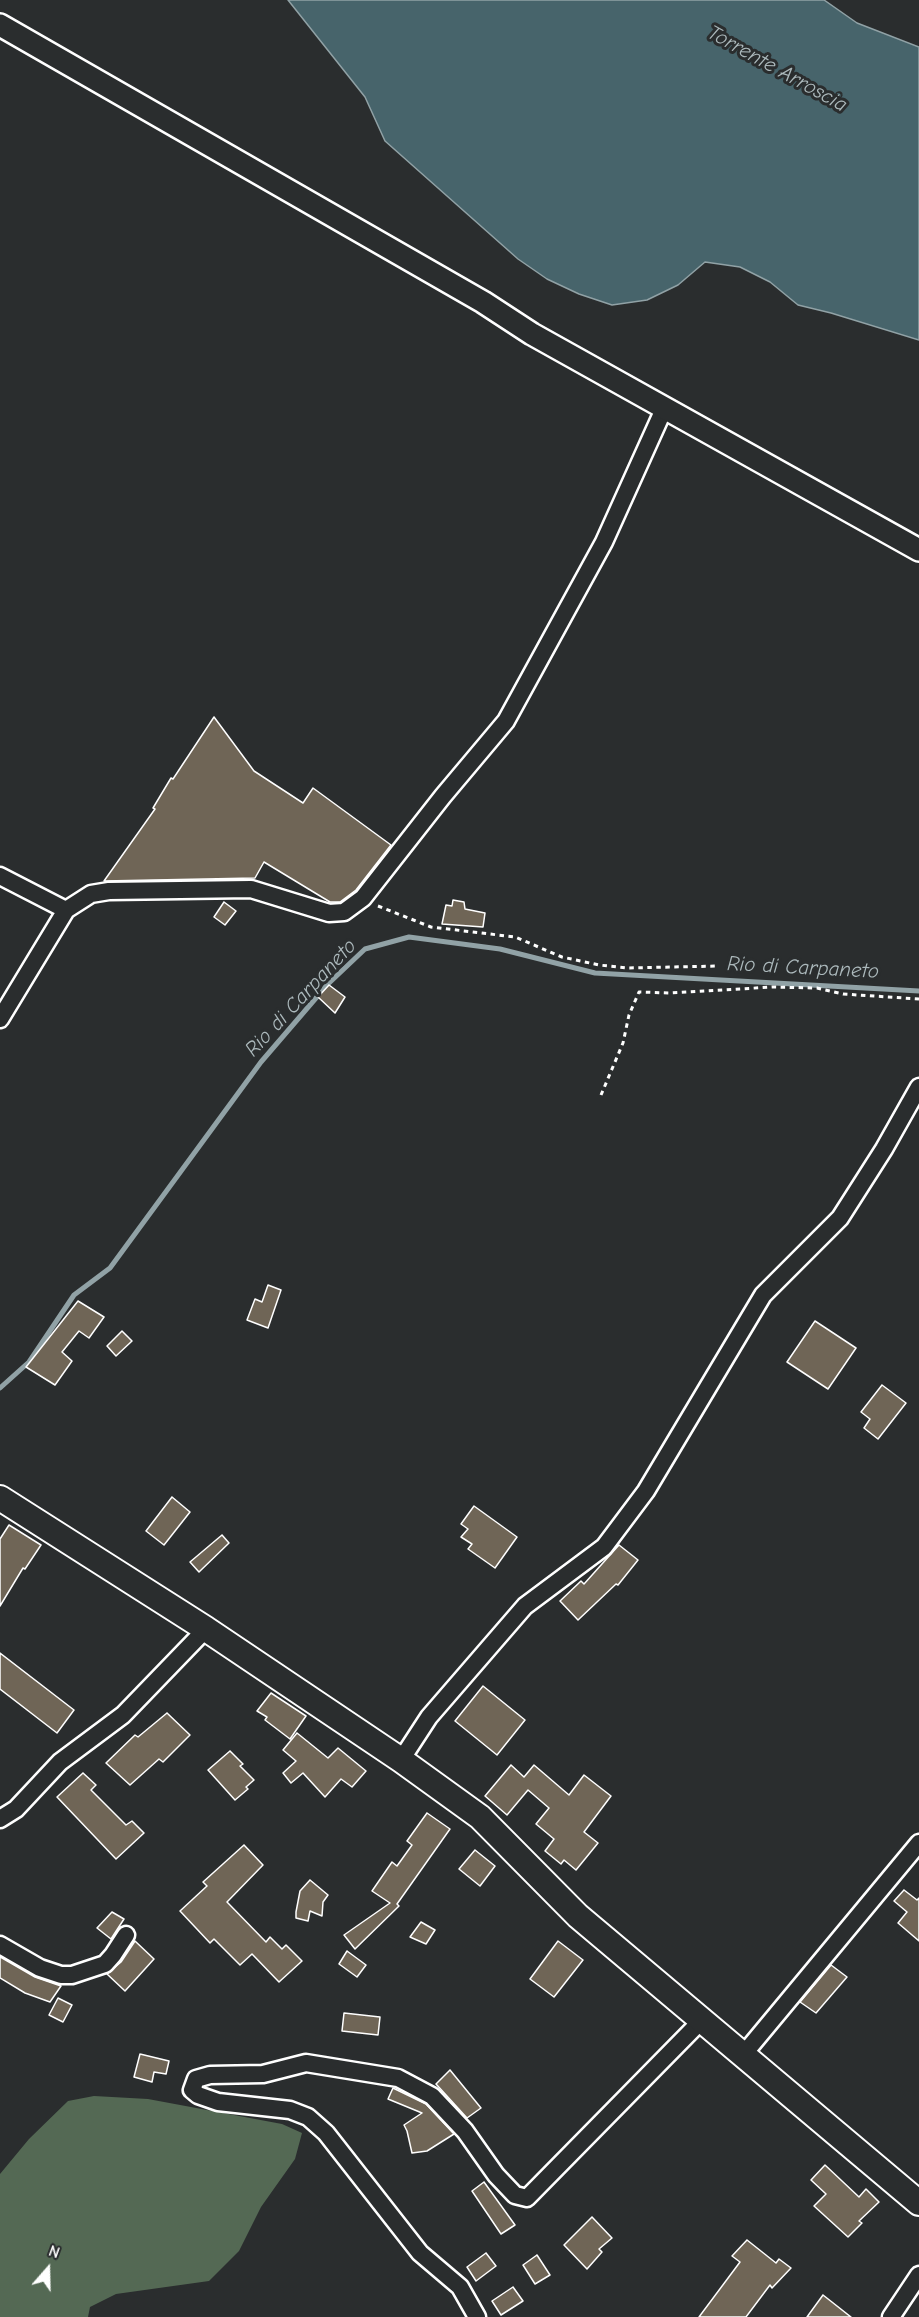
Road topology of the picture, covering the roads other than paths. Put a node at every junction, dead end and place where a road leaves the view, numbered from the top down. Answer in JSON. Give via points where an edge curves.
{"nodes":[{"id":1,"x":0,"y":25,"type":"edge"},
{"id":2,"x":664,"y":409,"type":"junction"},
{"id":3,"x":919,"y":550,"type":"edge"},
{"id":4,"x":0,"y":876,"type":"edge"},
{"id":5,"x":66,"y":910,"type":"junction"},
{"id":6,"x":0,"y":1019,"type":"edge"},
{"id":7,"x":919,"y":1087,"type":"edge"},
{"id":8,"x":0,"y":1498,"type":"edge"},
{"id":9,"x":206,"y":1629,"type":"junction"},
{"id":10,"x":401,"y":1760,"type":"junction"},
{"id":11,"x":0,"y":1819,"type":"edge"},
{"id":12,"x":919,"y":1843,"type":"edge"},
{"id":13,"x":126,"y":1935,"type":"dead end"},
{"id":14,"x":0,"y":1945,"type":"edge"},
{"id":15,"x":701,"y":2021,"type":"junction"},
{"id":16,"x":743,"y":2055,"type":"junction"},
{"id":17,"x":919,"y":2203,"type":"edge"},
{"id":18,"x":919,"y":2275,"type":"edge"},
{"id":19,"x":477,"y":2317,"type":"edge"},
{"id":20,"x":891,"y":2317,"type":"edge"}],
"edges":[{"from":1,"to":2,"type":"street"},
{"from":2,"to":3,"type":"street"},
{"from":2,"to":5,"type":"street","via":[[603,543],[506,721],[363,898],[344,912],[329,913],[252,889],[109,891],[91,894]]},
{"from":4,"to":5,"type":"street"},
{"from":5,"to":6,"type":"street"},
{"from":7,"to":10,"type":"street","via":[[840,1218],[763,1295],[646,1491],[604,1547],[525,1606],[429,1717]]},
{"from":8,"to":9,"type":"main road"},
{"from":9,"to":10,"type":"main road"},
{"from":9,"to":11,"type":"street","via":[[123,1714],[60,1762],[16,1809]]},
{"from":10,"to":15,"type":"main road","via":[[480,1817],[578,1916]]},
{"from":12,"to":16,"type":"street"},
{"from":13,"to":14,"type":"street","via":[[105,1964],[72,1975],[40,1968]]},
{"from":15,"to":16,"type":"main road"},
{"from":15,"to":19,"type":"street","via":[[527,2198],[515,2195],[496,2175],[465,2131],[432,2096],[398,2078],[306,2063],[263,2074],[196,2079],[192,2090],[218,2102],[290,2110],[308,2117],[326,2133],[420,2253],[460,2287]]},
{"from":16,"to":17,"type":"main road"},
{"from":18,"to":20,"type":"street"}]}
